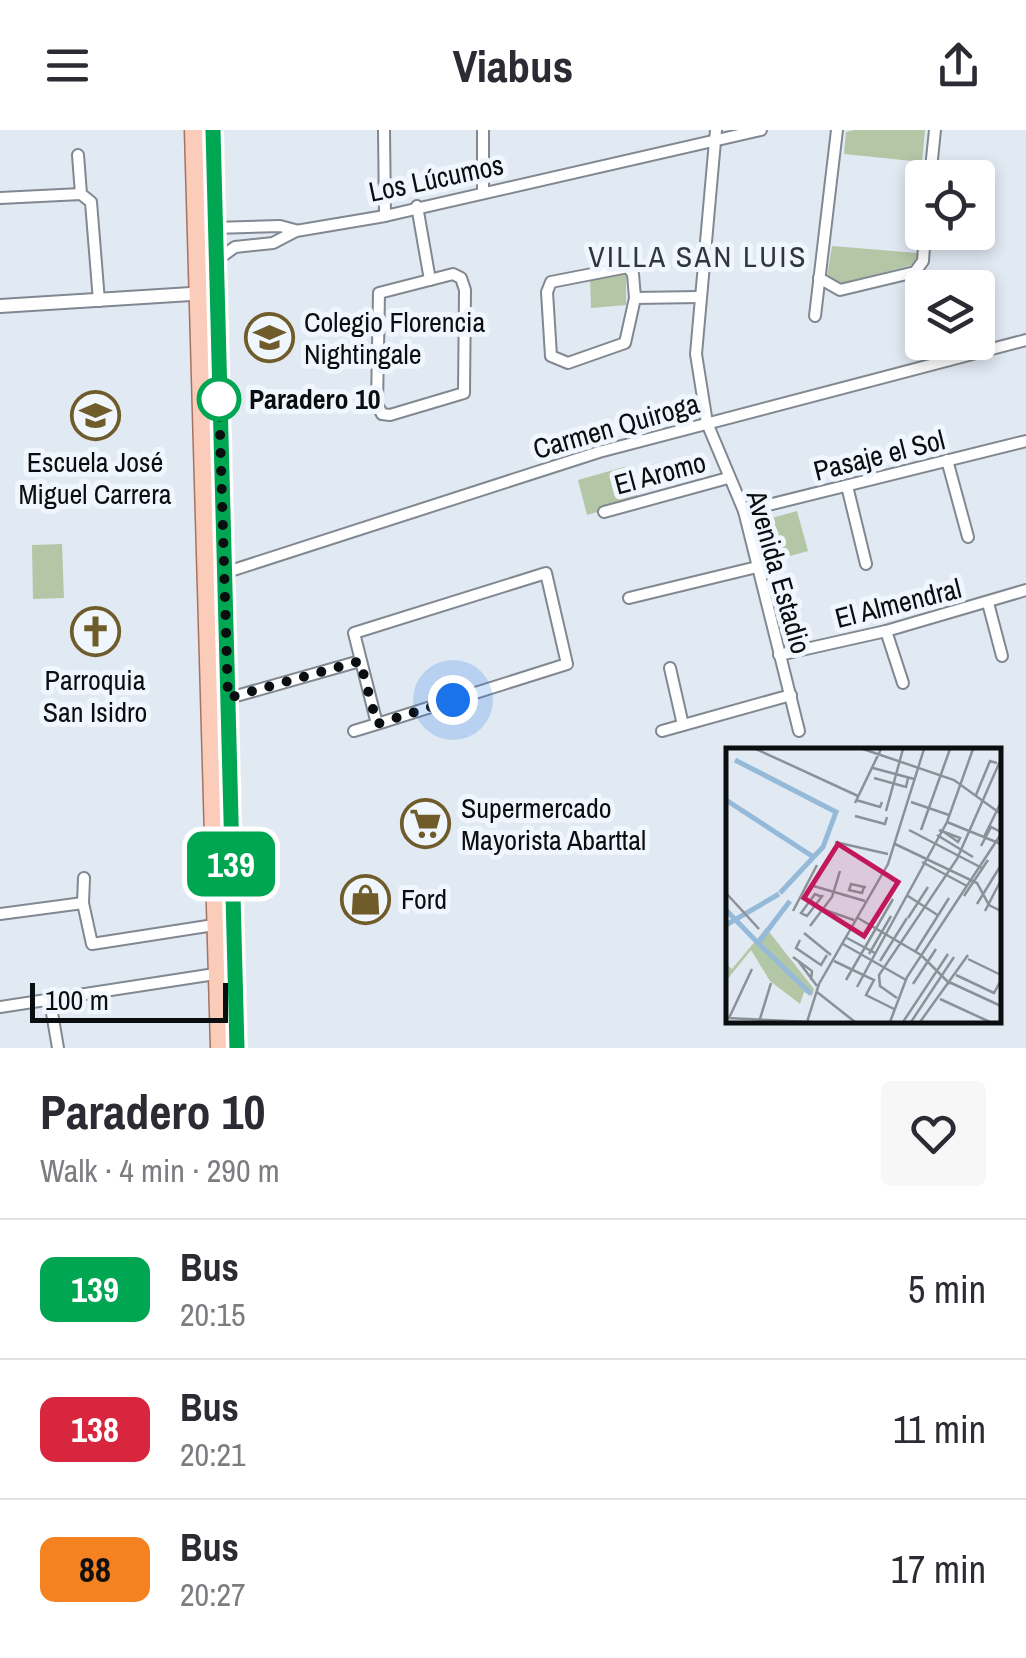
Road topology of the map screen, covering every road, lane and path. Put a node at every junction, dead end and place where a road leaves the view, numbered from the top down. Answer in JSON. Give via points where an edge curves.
{"nodes":[{"id":1,"x":194,"y":130,"type":"edge"},
{"id":2,"x":213,"y":130,"type":"edge"},
{"id":3,"x":384,"y":130,"type":"edge"},
{"id":4,"x":483,"y":130,"type":"edge"},
{"id":5,"x":761,"y":130,"type":"edge"},
{"id":6,"x":837,"y":130,"type":"edge"},
{"id":7,"x":936,"y":130,"type":"edge"},
{"id":8,"x":715,"y":136,"type":"edge"},
{"id":9,"x":78,"y":155,"type":"dead end"},
{"id":10,"x":932,"y":160,"type":"edge"},
{"id":11,"x":483,"y":192,"type":"junction"},
{"id":12,"x":81,"y":194,"type":"junction"},
{"id":13,"x":0,"y":198,"type":"edge"},
{"id":14,"x":418,"y":206,"type":"junction"},
{"id":15,"x":385,"y":216,"type":"junction"},
{"id":16,"x":196,"y":228,"type":"junction"},
{"id":17,"x":216,"y":228,"type":"junction"},
{"id":18,"x":296,"y":231,"type":"junction"},
{"id":19,"x":924,"y":250,"type":"edge"},
{"id":20,"x":217,"y":260,"type":"junction"},
{"id":21,"x":820,"y":278,"type":"junction"},
{"id":22,"x":430,"y":280,"type":"junction"},
{"id":23,"x":207,"y":293,"type":"junction"},
{"id":24,"x":699,"y":297,"type":"junction"},
{"id":25,"x":635,"y":298,"type":"junction"},
{"id":26,"x":99,"y":301,"type":"junction"},
{"id":27,"x":0,"y":306,"type":"edge"},
{"id":28,"x":814,"y":316,"type":"dead end"},
{"id":29,"x":1026,"y":340,"type":"edge"},
{"id":30,"x":707,"y":423,"type":"junction"},
{"id":31,"x":1026,"y":441,"type":"edge"},
{"id":32,"x":947,"y":460,"type":"junction"},
{"id":33,"x":728,"y":478,"type":"junction"},
{"id":34,"x":847,"y":486,"type":"junction"},
{"id":35,"x":744,"y":511,"type":"junction"},
{"id":36,"x":604,"y":512,"type":"dead end"},
{"id":37,"x":968,"y":537,"type":"dead end"},
{"id":38,"x":866,"y":564,"type":"dead end"},
{"id":39,"x":758,"y":568,"type":"junction"},
{"id":40,"x":224,"y":573,"type":"junction"},
{"id":41,"x":1026,"y":590,"type":"edge"},
{"id":42,"x":630,"y":598,"type":"dead end"},
{"id":43,"x":988,"y":603,"type":"junction"},
{"id":44,"x":886,"y":631,"type":"junction"},
{"id":45,"x":779,"y":655,"type":"junction"},
{"id":46,"x":1002,"y":656,"type":"dead end"},
{"id":47,"x":360,"y":661,"type":"junction"},
{"id":48,"x":670,"y":668,"type":"dead end"},
{"id":49,"x":903,"y":683,"type":"dead end"},
{"id":50,"x":791,"y":696,"type":"junction"},
{"id":51,"x":228,"y":698,"type":"junction"},
{"id":52,"x":377,"y":724,"type":"junction"},
{"id":53,"x":683,"y":725,"type":"junction"},
{"id":54,"x":799,"y":730,"type":"dead end"},
{"id":55,"x":354,"y":731,"type":"dead end"},
{"id":56,"x":662,"y":731,"type":"dead end"},
{"id":57,"x":84,"y":878,"type":"dead end"},
{"id":58,"x":83,"y":904,"type":"junction"},
{"id":59,"x":0,"y":914,"type":"edge"},
{"id":60,"x":214,"y":925,"type":"junction"},
{"id":61,"x":215,"y":974,"type":"junction"},
{"id":62,"x":50,"y":1002,"type":"junction"},
{"id":63,"x":0,"y":1007,"type":"edge"},
{"id":64,"x":58,"y":1048,"type":"edge"},
{"id":65,"x":220,"y":1048,"type":"edge"},
{"id":66,"x":237,"y":1048,"type":"edge"}],
"edges":[{"from":1,"to":16,"type":"main road"},
{"from":2,"to":17,"type":"main road"},
{"from":3,"to":15,"type":"street"},
{"from":4,"to":11,"type":"street"},
{"from":5,"to":8,"type":"street","name":"Los Lúcumos"},
{"from":6,"to":21,"type":"street"},
{"from":7,"to":10,"type":"street"},
{"from":8,"to":11,"type":"street","name":"Los Lúcumos"},
{"from":8,"to":24,"type":"street","name":"Avenida Estadio"},
{"from":9,"to":12,"type":"street"},
{"from":11,"to":14,"type":"street","name":"Los Lúcumos"},
{"from":12,"to":13,"type":"street"},
{"from":12,"to":26,"type":"street","via":[[91,202]]},
{"from":14,"to":15,"type":"street","name":"Los Lúcumos"},
{"from":14,"to":22,"type":"street"},
{"from":15,"to":18,"type":"street","name":"Los Lúcumos"},
{"from":16,"to":17,"type":"street","name":"Los Lúcumos"},
{"from":16,"to":23,"type":"main road"},
{"from":17,"to":18,"type":"street","name":"Los Lúcumos"},
{"from":17,"to":20,"type":"main road"},
{"from":18,"to":20,"type":"street","name":"Los Lúcumos","via":[[273,243],[236,247]]},
{"from":19,"to":21,"type":"street","via":[[914,272],[840,290]]},
{"from":20,"to":23,"type":"main road"},
{"from":21,"to":28,"type":"street"},
{"from":22,"to":22,"type":"street","via":[[388,288],[376,301],[382,414],[464,393],[465,290],[453,274]]},
{"from":23,"to":26,"type":"street"},
{"from":23,"to":40,"type":"main road"},
{"from":23,"to":60,"type":"main road"},
{"from":24,"to":25,"type":"street"},
{"from":24,"to":30,"type":"street","name":"Avenida Estadio","via":[[696,354]]},
{"from":25,"to":25,"type":"street","via":[[628,267],[552,282],[552,356],[568,363],[619,348],[630,336]]},
{"from":26,"to":27,"type":"street"},
{"from":29,"to":30,"type":"street","name":"Carmen Quiroga"},
{"from":30,"to":33,"type":"street","name":"Avenida Estadio"},
{"from":30,"to":40,"type":"street","name":"Carmen Quiroga"},
{"from":31,"to":32,"type":"street","name":"Pasaje el Sol"},
{"from":32,"to":34,"type":"street","name":"Pasaje el Sol"},
{"from":32,"to":37,"type":"street"},
{"from":33,"to":35,"type":"street","name":"Avenida Estadio"},
{"from":33,"to":36,"type":"street","name":"El Aromo"},
{"from":34,"to":35,"type":"street","name":"Pasaje el Sol"},
{"from":34,"to":38,"type":"street"},
{"from":35,"to":39,"type":"street","name":"Avenida Estadio"},
{"from":39,"to":42,"type":"street"},
{"from":39,"to":45,"type":"street","name":"Avenida Estadio"},
{"from":40,"to":51,"type":"main road"},
{"from":41,"to":43,"type":"street","name":"El Almendral"},
{"from":43,"to":44,"type":"street","name":"El Almendral"},
{"from":43,"to":46,"type":"street"},
{"from":44,"to":45,"type":"street","name":"El Almendral"},
{"from":44,"to":49,"type":"street"},
{"from":45,"to":50,"type":"street","name":"Avenida Estadio"},
{"from":47,"to":51,"type":"street"},
{"from":47,"to":52,"type":"street"},
{"from":47,"to":52,"type":"street","via":[[354,633],[546,573],[567,664]]},
{"from":48,"to":53,"type":"street"},
{"from":50,"to":53,"type":"street"},
{"from":50,"to":54,"type":"street","name":"Avenida Estadio"},
{"from":51,"to":66,"type":"main road"},
{"from":52,"to":55,"type":"street"},
{"from":53,"to":56,"type":"street"},
{"from":57,"to":58,"type":"street"},
{"from":58,"to":59,"type":"street"},
{"from":58,"to":60,"type":"street","via":[[92,942]]},
{"from":60,"to":61,"type":"main road"},
{"from":61,"to":62,"type":"street"},
{"from":61,"to":65,"type":"main road"},
{"from":62,"to":63,"type":"street"},
{"from":62,"to":64,"type":"street"}]}
